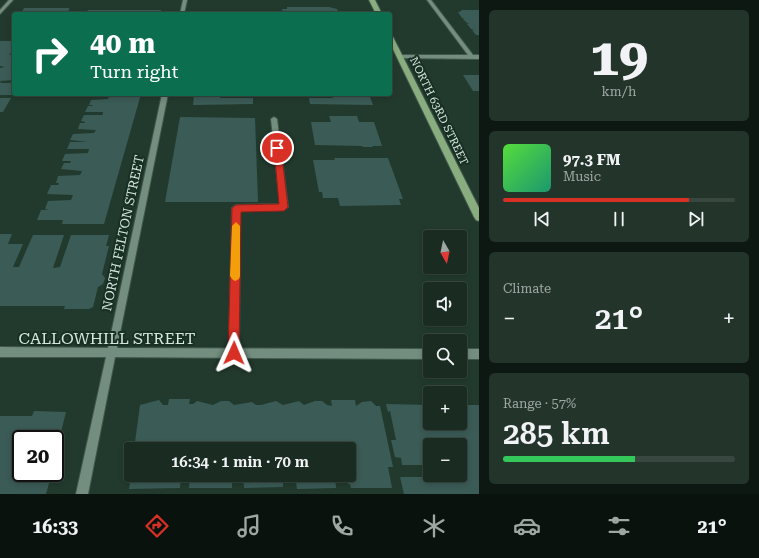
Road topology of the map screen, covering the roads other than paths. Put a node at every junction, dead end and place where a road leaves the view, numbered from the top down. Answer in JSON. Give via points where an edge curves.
{"nodes":[{"id":1,"x":12,"y":0,"type":"edge"},
{"id":2,"x":185,"y":0,"type":"edge"},
{"id":3,"x":372,"y":0,"type":"edge"},
{"id":4,"x":429,"y":0,"type":"edge"},
{"id":5,"x":182,"y":12,"type":"edge"},
{"id":6,"x":378,"y":12,"type":"edge"},
{"id":7,"x":0,"y":13,"type":"edge"},
{"id":8,"x":392,"y":41,"type":"edge"},
{"id":9,"x":400,"y":57,"type":"junction"},
{"id":10,"x":472,"y":57,"type":"junction"},
{"id":11,"x":479,"y":57,"type":"edge"},
{"id":12,"x":166,"y":96,"type":"edge"},
{"id":13,"x":274,"y":119,"type":"dead end"},
{"id":14,"x":479,"y":217,"type":"edge"},
{"id":15,"x":0,"y":352,"type":"edge"},
{"id":16,"x":112,"y":352,"type":"junction"},
{"id":17,"x":234,"y":353,"type":"junction"},
{"id":18,"x":423,"y":354,"type":"edge"},
{"id":19,"x":467,"y":354,"type":"edge"},
{"id":20,"x":479,"y":354,"type":"edge"},
{"id":21,"x":82,"y":494,"type":"edge"}],
"edges":[{"from":1,"to":7,"type":"street"},
{"from":2,"to":5,"type":"street"},
{"from":3,"to":6,"type":"main road"},
{"from":4,"to":10,"type":"street"},
{"from":8,"to":9,"type":"main road","name":"NORTH 63RD STREET"},
{"from":9,"to":10,"type":"street"},
{"from":9,"to":14,"type":"main road","name":"NORTH 63RD STREET"},
{"from":10,"to":11,"type":"street"},
{"from":12,"to":16,"type":"street","name":"NORTH FELTON STREET"},
{"from":13,"to":17,"type":"street","via":[[284,207],[236,208]]},
{"from":15,"to":16,"type":"street","name":"CALLOWHILL STREET"},
{"from":16,"to":17,"type":"street","name":"CALLOWHILL STREET"},
{"from":16,"to":21,"type":"street","name":"NORTH FELTON STREET"},
{"from":17,"to":18,"type":"street","name":"CALLOWHILL STREET"},
{"from":19,"to":20,"type":"street"}]}
